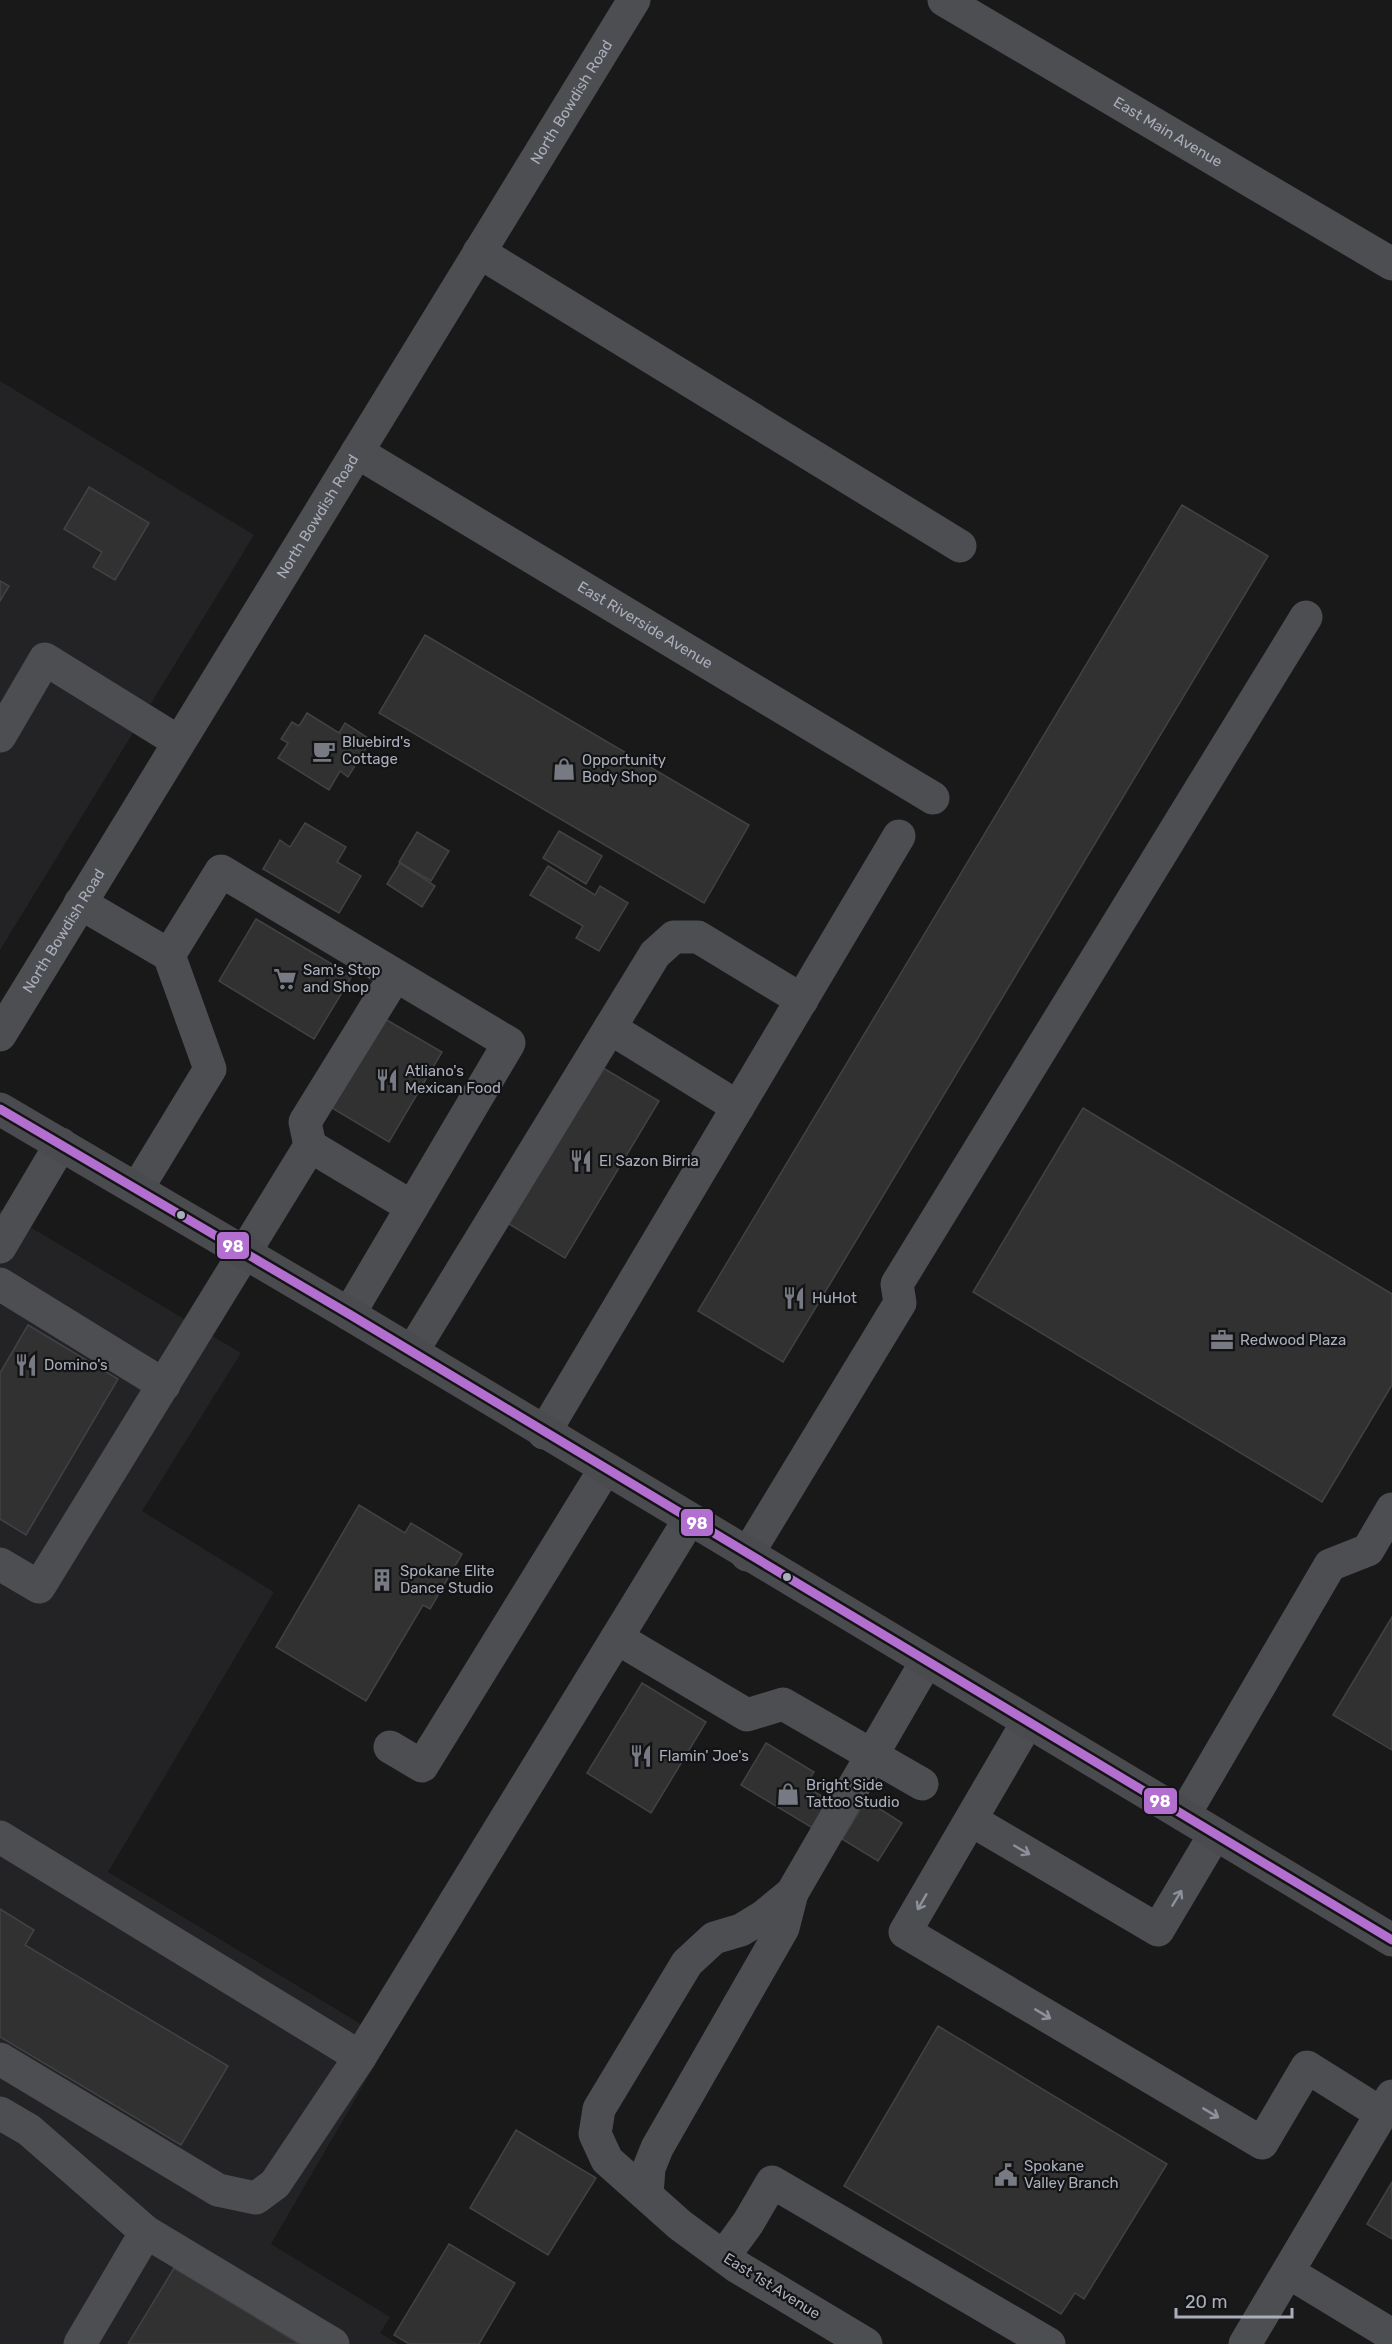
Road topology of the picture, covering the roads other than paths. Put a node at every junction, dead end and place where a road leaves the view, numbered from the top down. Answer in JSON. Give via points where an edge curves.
{"nodes":[{"id":1,"x":634,"y":0,"type":"edge"},
{"id":2,"x":944,"y":0,"type":"edge"},
{"id":3,"x":479,"y":252,"type":"junction"},
{"id":4,"x":1392,"y":264,"type":"edge"},
{"id":5,"x":357,"y":452,"type":"junction"},
{"id":6,"x":960,"y":546,"type":"dead end"},
{"id":7,"x":1306,"y":616,"type":"dead end"},
{"id":8,"x":0,"y":736,"type":"edge"},
{"id":9,"x":180,"y":742,"type":"junction"},
{"id":10,"x":933,"y":798,"type":"dead end"},
{"id":11,"x":899,"y":836,"type":"dead end"},
{"id":12,"x":80,"y":903,"type":"junction"},
{"id":13,"x":169,"y":955,"type":"junction"},
{"id":14,"x":395,"y":976,"type":"junction"},
{"id":15,"x":802,"y":1000,"type":"junction"},
{"id":16,"x":610,"y":1028,"type":"junction"},
{"id":17,"x":0,"y":1035,"type":"edge"},
{"id":18,"x":738,"y":1107,"type":"junction"},
{"id":19,"x":0,"y":1109,"type":"edge"},
{"id":20,"x":61,"y":1144,"type":"junction"},
{"id":21,"x":310,"y":1146,"type":"junction"},
{"id":22,"x":137,"y":1189,"type":"junction"},
{"id":23,"x":412,"y":1207,"type":"junction"},
{"id":24,"x":0,"y":1247,"type":"edge"},
{"id":25,"x":245,"y":1252,"type":"junction"},
{"id":26,"x":0,"y":1284,"type":"edge"},
{"id":27,"x":349,"y":1314,"type":"junction"},
{"id":28,"x":412,"y":1352,"type":"junction"},
{"id":29,"x":164,"y":1385,"type":"junction"},
{"id":30,"x":544,"y":1433,"type":"junction"},
{"id":31,"x":605,"y":1469,"type":"junction"},
{"id":32,"x":1392,"y":1509,"type":"edge"},
{"id":33,"x":689,"y":1520,"type":"junction"},
{"id":34,"x":747,"y":1555,"type":"junction"},
{"id":35,"x":0,"y":1564,"type":"edge"},
{"id":36,"x":617,"y":1638,"type":"junction"},
{"id":37,"x":926,"y":1662,"type":"junction"},
{"id":38,"x":1027,"y":1723,"type":"junction"},
{"id":39,"x":390,"y":1747,"type":"dead end"},
{"id":40,"x":872,"y":1755,"type":"junction"},
{"id":41,"x":922,"y":1784,"type":"dead end"},
{"id":42,"x":1184,"y":1815,"type":"junction"},
{"id":43,"x":971,"y":1820,"type":"junction"},
{"id":44,"x":1215,"y":1834,"type":"junction"},
{"id":45,"x":0,"y":1837,"type":"edge"},
{"id":46,"x":792,"y":1893,"type":"junction"},
{"id":47,"x":1392,"y":1940,"type":"edge"},
{"id":48,"x":360,"y":2057,"type":"junction"},
{"id":49,"x":0,"y":2059,"type":"edge"},
{"id":50,"x":1389,"y":2102,"type":"edge"},
{"id":51,"x":0,"y":2113,"type":"edge"},
{"id":52,"x":647,"y":2195,"type":"junction"},
{"id":53,"x":146,"y":2232,"type":"junction"},
{"id":54,"x":724,"y":2256,"type":"junction"},
{"id":55,"x":1288,"y":2272,"type":"junction"},
{"id":56,"x":1392,"y":2335,"type":"edge"},
{"id":57,"x":80,"y":2344,"type":"edge"},
{"id":58,"x":333,"y":2344,"type":"edge"},
{"id":59,"x":866,"y":2344,"type":"edge"},
{"id":60,"x":1048,"y":2344,"type":"edge"},
{"id":61,"x":1245,"y":2344,"type":"edge"}],
"edges":[{"from":1,"to":3,"type":"street","name":"North Bowdish Road"},
{"from":2,"to":4,"type":"street","name":"East Main Avenue"},
{"from":3,"to":5,"type":"street","name":"North Bowdish Road"},
{"from":3,"to":6,"type":"street"},
{"from":5,"to":9,"type":"street","name":"North Bowdish Road"},
{"from":5,"to":10,"type":"street","name":"East Riverside Avenue"},
{"from":7,"to":34,"type":"street","via":[[897,1284],[900,1303]]},
{"from":8,"to":9,"type":"street","via":[[45,660]]},
{"from":9,"to":12,"type":"street","name":"North Bowdish Road"},
{"from":11,"to":15,"type":"street"},
{"from":12,"to":13,"type":"street"},
{"from":12,"to":17,"type":"street","name":"North Bowdish Road"},
{"from":13,"to":14,"type":"street","via":[[221,871]]},
{"from":13,"to":22,"type":"street","via":[[210,1069]]},
{"from":14,"to":21,"type":"street","via":[[305,1122]]},
{"from":14,"to":23,"type":"street","via":[[509,1043]]},
{"from":15,"to":16,"type":"street","via":[[698,937],[674,937],[655,954]]},
{"from":15,"to":18,"type":"street"},
{"from":16,"to":18,"type":"street"},
{"from":16,"to":28,"type":"street"},
{"from":18,"to":30,"type":"street"},
{"from":19,"to":20,"type":"main road"},
{"from":20,"to":22,"type":"main road"},
{"from":20,"to":24,"type":"street"},
{"from":21,"to":23,"type":"street"},
{"from":21,"to":25,"type":"street"},
{"from":22,"to":25,"type":"main road"},
{"from":23,"to":27,"type":"street"},
{"from":25,"to":27,"type":"main road"},
{"from":25,"to":29,"type":"street"},
{"from":26,"to":29,"type":"street"},
{"from":27,"to":28,"type":"main road"},
{"from":28,"to":30,"type":"main road"},
{"from":29,"to":35,"type":"street","via":[[39,1587]]},
{"from":30,"to":31,"type":"main road"},
{"from":31,"to":33,"type":"main road"},
{"from":31,"to":39,"type":"street","via":[[422,1766]]},
{"from":32,"to":42,"type":"street","via":[[1368,1550],[1330,1565]]},
{"from":33,"to":34,"type":"main road"},
{"from":33,"to":36,"type":"street"},
{"from":34,"to":37,"type":"main road"},
{"from":36,"to":40,"type":"street","via":[[747,1715],[783,1704]]},
{"from":36,"to":48,"type":"street"},
{"from":37,"to":38,"type":"main road"},
{"from":37,"to":40,"type":"street"},
{"from":38,"to":42,"type":"main road"},
{"from":38,"to":43,"type":"street"},
{"from":40,"to":41,"type":"street"},
{"from":40,"to":46,"type":"street"},
{"from":42,"to":44,"type":"main road"},
{"from":43,"to":44,"type":"street","one_way":true,"via":[[1158,1930]]},
{"from":43,"to":50,"type":"street","one_way":true,"via":[[905,1932],[1262,2143],[1307,2067]]},
{"from":44,"to":47,"type":"main road"},
{"from":45,"to":48,"type":"street"},
{"from":46,"to":52,"type":"street","via":[[783,1928],[657,2148],[649,2168]]},
{"from":46,"to":52,"type":"street","name":"East 1st Avenue","via":[[741,1930],[714,1938],[687,1964],[599,2109],[595,2134],[607,2160]]},
{"from":48,"to":49,"type":"street","via":[[275,2184],[256,2198],[218,2190]]},
{"from":50,"to":55,"type":"street"},
{"from":51,"to":53,"type":"street","via":[[29,2130]]},
{"from":52,"to":54,"type":"street","name":"East 1st Avenue","via":[[680,2225]]},
{"from":53,"to":57,"type":"street"},
{"from":53,"to":58,"type":"street"},
{"from":54,"to":59,"type":"street","name":"East 1st Avenue"},
{"from":54,"to":60,"type":"street","via":[[772,2182]]},
{"from":55,"to":56,"type":"street"},
{"from":55,"to":61,"type":"street"}]}
